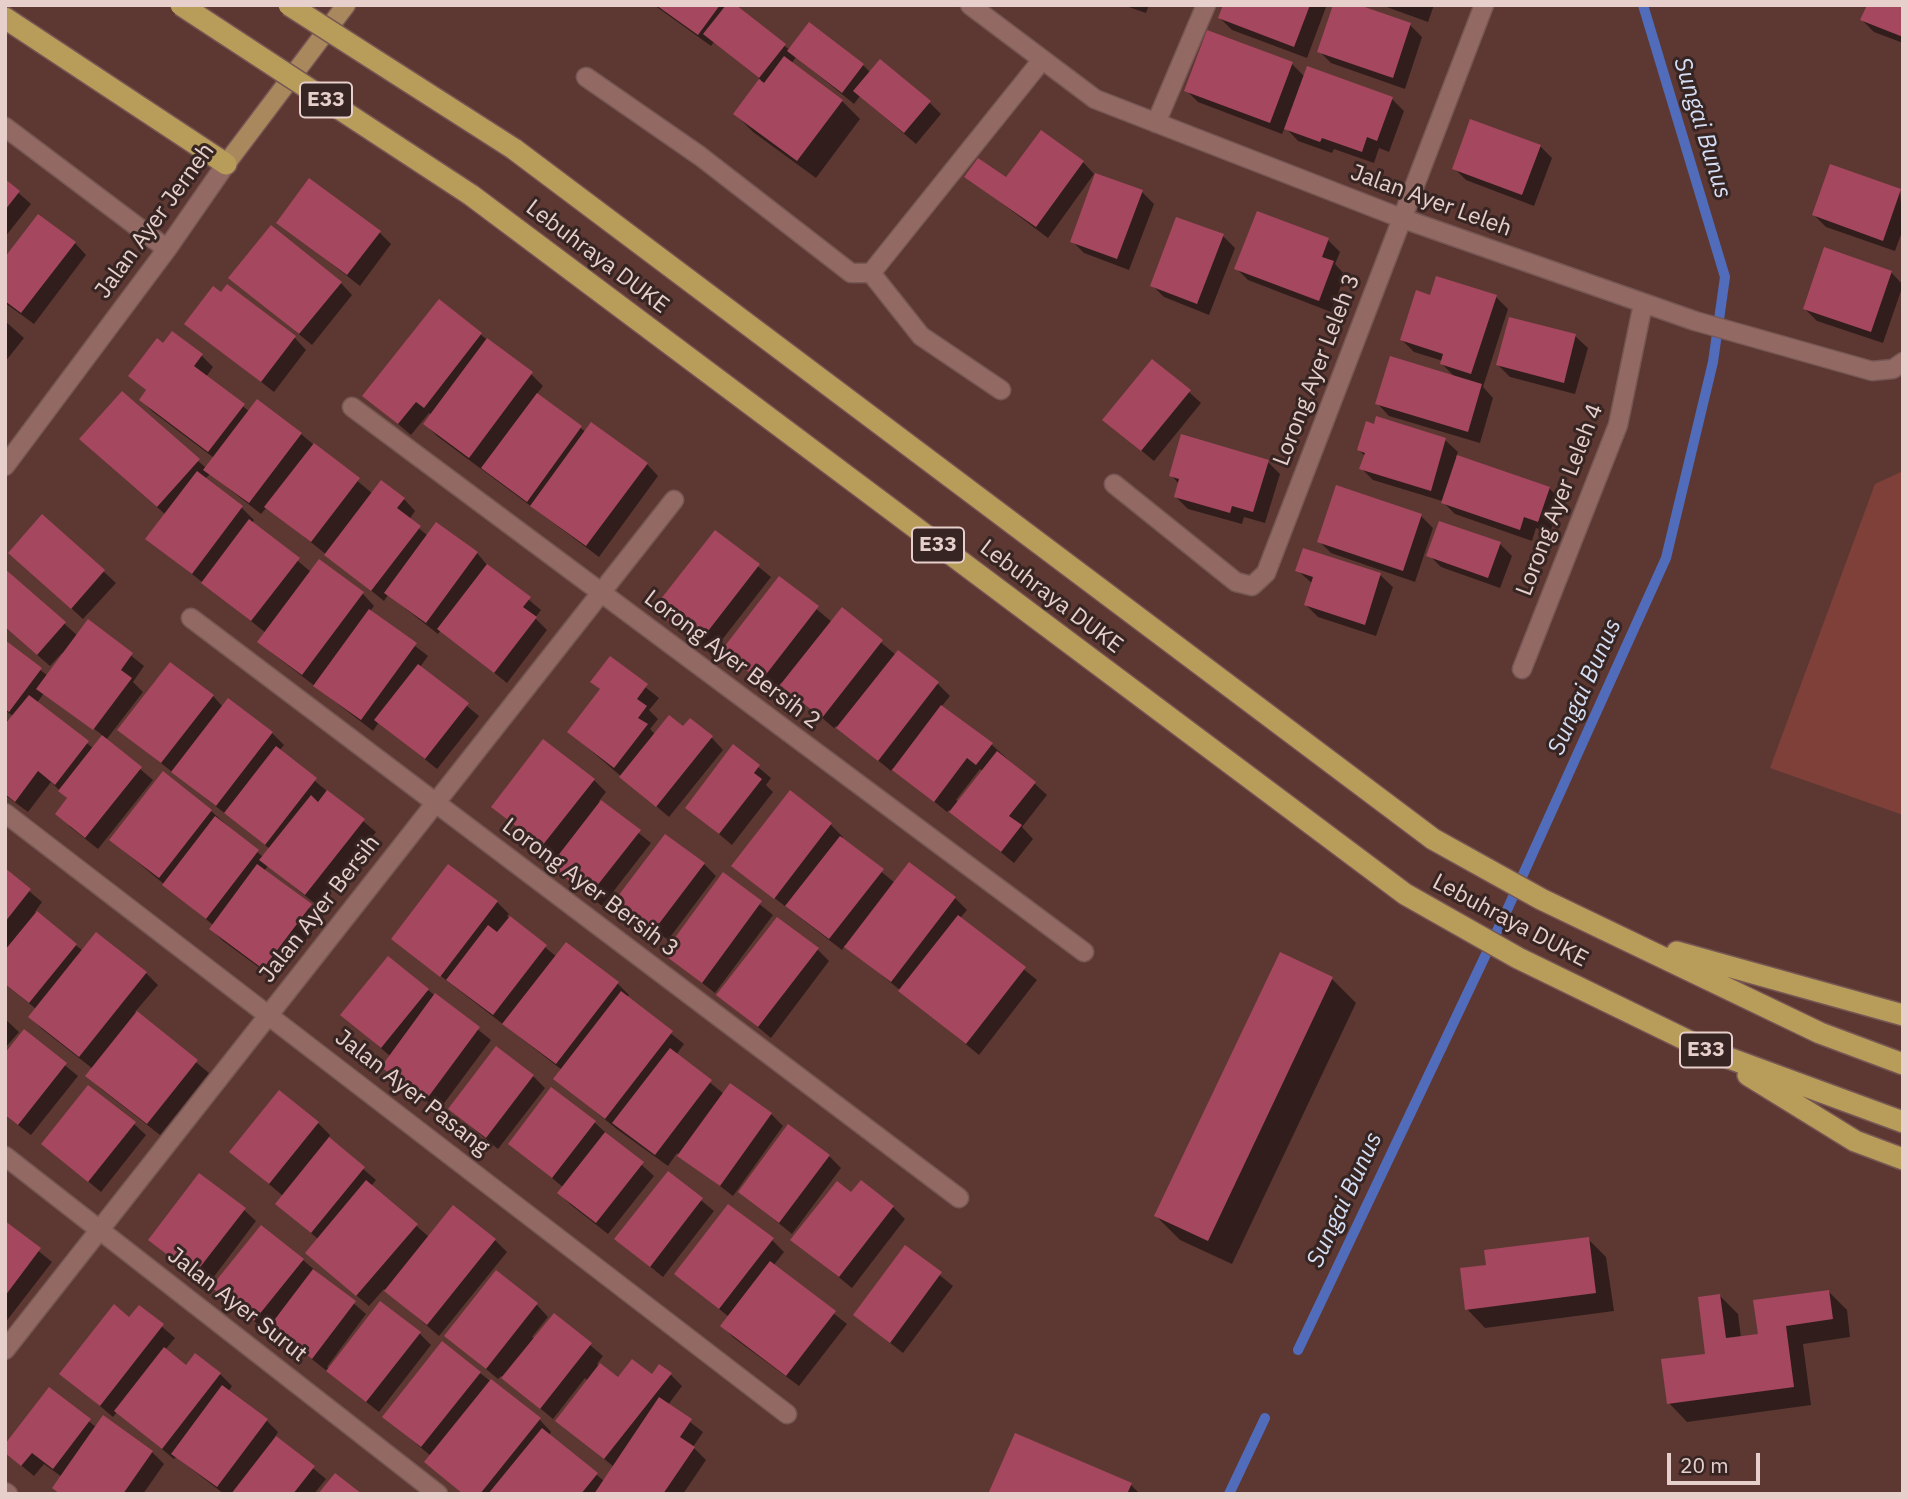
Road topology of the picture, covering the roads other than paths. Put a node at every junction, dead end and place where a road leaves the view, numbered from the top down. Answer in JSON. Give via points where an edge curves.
{"nodes":[{"id":1,"x":181,"y":5,"type":"edge"},
{"id":2,"x":289,"y":5,"type":"edge"},
{"id":3,"x":346,"y":5,"type":"edge"},
{"id":4,"x":970,"y":5,"type":"edge"},
{"id":5,"x":1206,"y":5,"type":"edge"},
{"id":6,"x":1485,"y":5,"type":"edge"},
{"id":7,"x":5,"y":18,"type":"edge"},
{"id":8,"x":1042,"y":60,"type":"junction"},
{"id":9,"x":586,"y":77,"type":"dead end"},
{"id":10,"x":1156,"y":123,"type":"junction"},
{"id":11,"x":5,"y":127,"type":"edge"},
{"id":12,"x":226,"y":164,"type":"junction"},
{"id":13,"x":1401,"y":218,"type":"junction"},
{"id":14,"x":167,"y":249,"type":"junction"},
{"id":15,"x":871,"y":273,"type":"junction"},
{"id":16,"x":1643,"y":304,"type":"junction"},
{"id":17,"x":1903,"y":362,"type":"edge"},
{"id":18,"x":1001,"y":390,"type":"dead end"},
{"id":19,"x":352,"y":407,"type":"dead end"},
{"id":20,"x":6,"y":463,"type":"edge"},
{"id":21,"x":1114,"y":484,"type":"dead end"},
{"id":22,"x":674,"y":500,"type":"dead end"},
{"id":23,"x":601,"y":593,"type":"junction"},
{"id":24,"x":191,"y":618,"type":"dead end"},
{"id":25,"x":1522,"y":669,"type":"dead end"},
{"id":26,"x":435,"y":803,"type":"junction"},
{"id":27,"x":5,"y":813,"type":"edge"},
{"id":28,"x":1628,"y":939,"type":"junction"},
{"id":29,"x":1084,"y":952,"type":"dead end"},
{"id":30,"x":270,"y":1013,"type":"junction"},
{"id":31,"x":1903,"y":1014,"type":"edge"},
{"id":32,"x":1707,"y":1051,"type":"junction"},
{"id":33,"x":1903,"y":1064,"type":"edge"},
{"id":34,"x":1903,"y":1122,"type":"edge"},
{"id":35,"x":5,"y":1156,"type":"edge"},
{"id":36,"x":1903,"y":1158,"type":"edge"},
{"id":37,"x":959,"y":1198,"type":"dead end"},
{"id":38,"x":100,"y":1229,"type":"junction"},
{"id":39,"x":5,"y":1350,"type":"edge"},
{"id":40,"x":787,"y":1414,"type":"dead end"},
{"id":41,"x":438,"y":1494,"type":"edge"}],
"edges":[{"from":1,"to":32,"type":"highway","name":"Lebuhraya DUKE","number":"E33","bridge":true,"via":[[471,195],[1405,894],[1518,958]]},
{"from":2,"to":28,"type":"highway","name":"Lebuhraya DUKE","number":"E33","bridge":true,"via":[[514,149],[1433,839],[1541,899]]},
{"from":3,"to":12,"type":"main road","name":"Jalan Ayer Jerneh"},
{"from":4,"to":8,"type":"street","name":"Jalan Ayer Leleh"},
{"from":5,"to":10,"type":"street"},
{"from":6,"to":13,"type":"street","name":"Lorong Ayer Leleh 3"},
{"from":7,"to":12,"type":"highway"},
{"from":8,"to":10,"type":"street","name":"Jalan Ayer Leleh","via":[[1096,99]]},
{"from":8,"to":15,"type":"street"},
{"from":9,"to":15,"type":"street","via":[[700,156],[851,273]]},
{"from":10,"to":13,"type":"street","name":"Jalan Ayer Leleh"},
{"from":11,"to":14,"type":"street"},
{"from":12,"to":14,"type":"street","name":"Jalan Ayer Jerneh"},
{"from":13,"to":16,"type":"street","name":"Jalan Ayer Leleh"},
{"from":13,"to":21,"type":"street","name":"Lorong Ayer Leleh 3","via":[[1266,573],[1252,586],[1236,582]]},
{"from":14,"to":20,"type":"street","name":"Jalan Ayer Jerneh"},
{"from":15,"to":18,"type":"street","via":[[921,336]]},
{"from":16,"to":17,"type":"street","name":"Jalan Ayer Leleh","via":[[1872,371],[1893,369]]},
{"from":16,"to":25,"type":"street","name":"Lorong Ayer Leleh 4","via":[[1618,425]]},
{"from":19,"to":23,"type":"street","name":"Lorong Ayer Bersih 2"},
{"from":22,"to":23,"type":"street","name":"Jalan Ayer Bersih"},
{"from":23,"to":26,"type":"street","name":"Jalan Ayer Bersih"},
{"from":23,"to":29,"type":"street","name":"Lorong Ayer Bersih 2"},
{"from":24,"to":26,"type":"street","name":"Lorong Ayer Bersih 3"},
{"from":26,"to":30,"type":"street","name":"Jalan Ayer Bersih"},
{"from":26,"to":37,"type":"street","name":"Lorong Ayer Bersih 3"},
{"from":27,"to":30,"type":"street","name":"Jalan Ayer Pasang"},
{"from":28,"to":31,"type":"highway"},
{"from":28,"to":33,"type":"highway","name":"Lebuhraya DUKE","number":"E33","via":[[1821,1033]]},
{"from":30,"to":38,"type":"street","name":"Jalan Ayer Bersih"},
{"from":30,"to":40,"type":"street","name":"Jalan Ayer Pasang"},
{"from":32,"to":34,"type":"highway","name":"Lebuhraya DUKE","number":"E33"},
{"from":32,"to":36,"type":"highway","via":[[1855,1141]]},
{"from":35,"to":38,"type":"street","name":"Jalan Ayer Surut"},
{"from":38,"to":39,"type":"street","name":"Jalan Ayer Bersih"},
{"from":38,"to":41,"type":"street","name":"Jalan Ayer Surut"}]}
